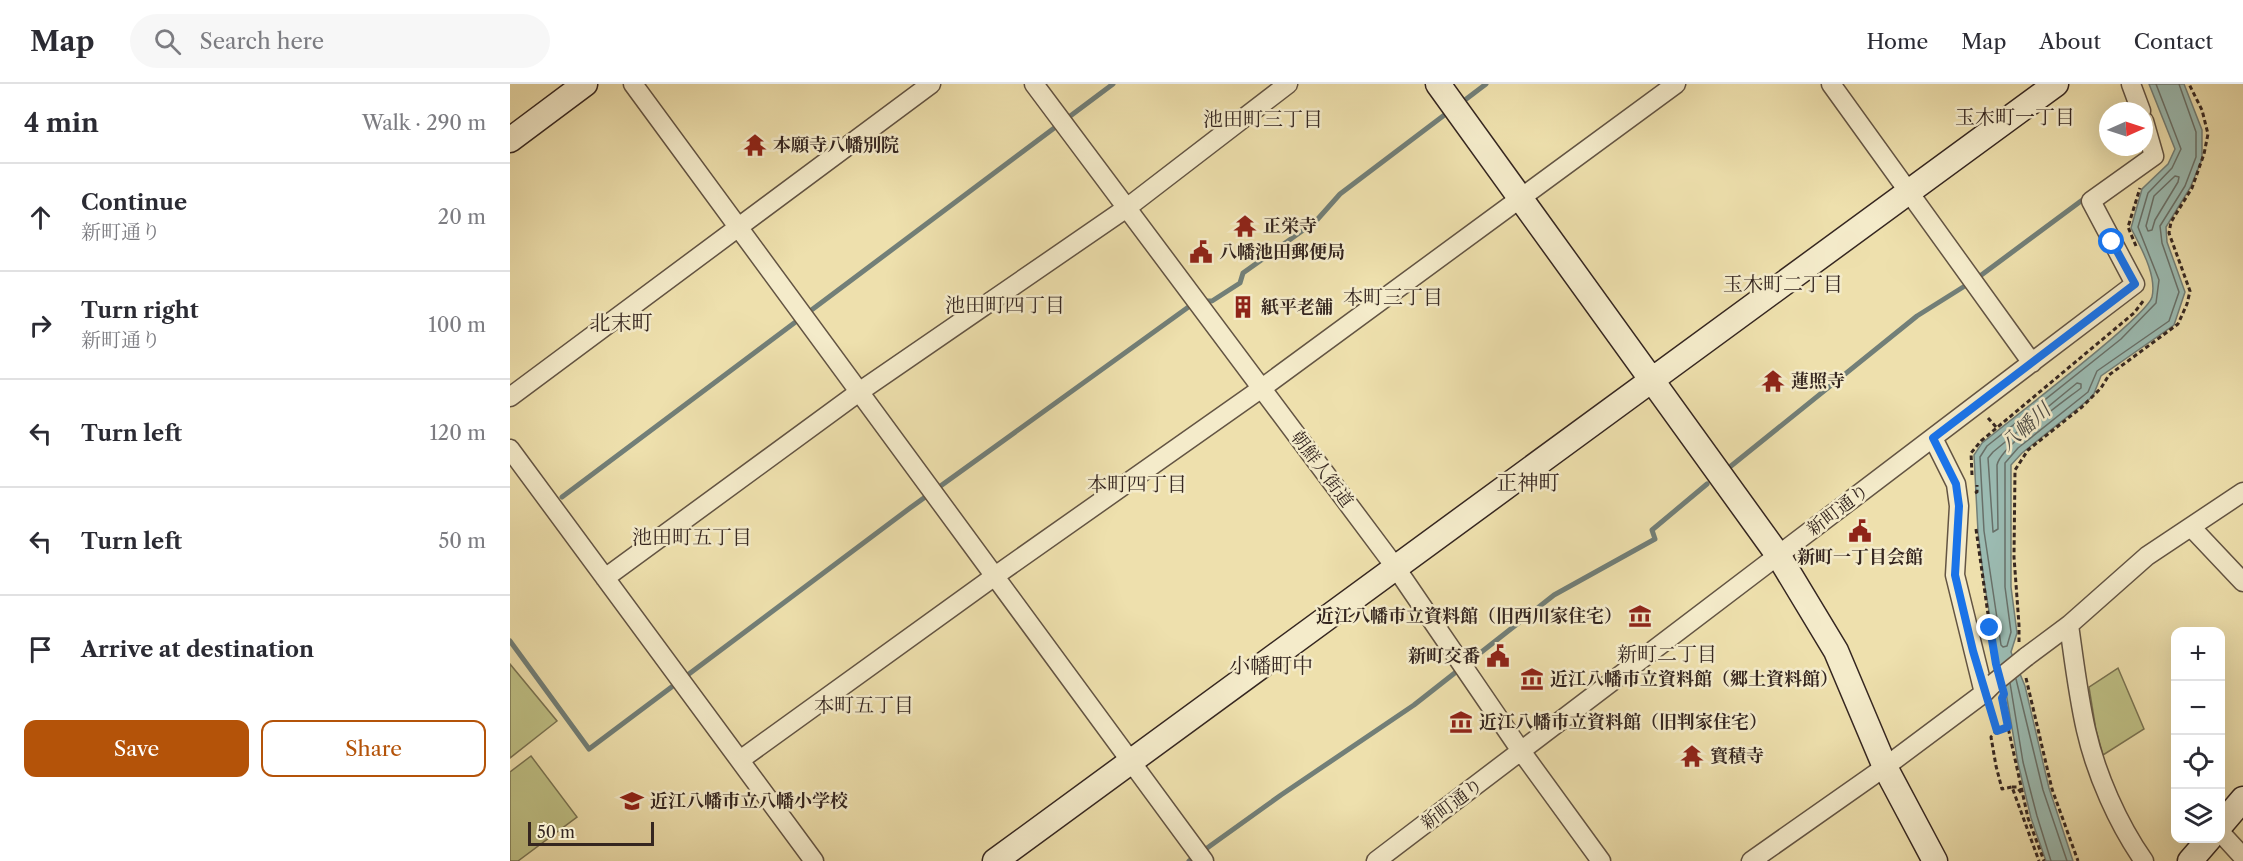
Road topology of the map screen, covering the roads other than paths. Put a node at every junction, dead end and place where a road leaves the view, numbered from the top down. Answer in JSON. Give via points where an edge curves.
{"nodes":[{"id":1,"x":585,"y":84,"type":"edge"},
{"id":2,"x":633,"y":84,"type":"edge"},
{"id":3,"x":931,"y":84,"type":"edge"},
{"id":4,"x":1034,"y":84,"type":"edge"},
{"id":5,"x":1288,"y":84,"type":"edge"},
{"id":6,"x":1438,"y":84,"type":"edge"},
{"id":7,"x":1676,"y":84,"type":"edge"},
{"id":8,"x":1831,"y":84,"type":"edge"},
{"id":9,"x":2056,"y":84,"type":"edge"},
{"id":10,"x":2132,"y":84,"type":"edge"},
{"id":11,"x":2138,"y":102,"type":"edge"},
{"id":12,"x":510,"y":140,"type":"edge"},
{"id":13,"x":2153,"y":152,"type":"edge"},
{"id":14,"x":1908,"y":191,"type":"junction"},
{"id":15,"x":1520,"y":197,"type":"junction"},
{"id":16,"x":1128,"y":207,"type":"junction"},
{"id":17,"x":738,"y":227,"type":"junction"},
{"id":18,"x":2032,"y":363,"type":"junction"},
{"id":19,"x":1651,"y":380,"type":"junction"},
{"id":20,"x":1262,"y":388,"type":"junction"},
{"id":21,"x":860,"y":393,"type":"junction"},
{"id":22,"x":510,"y":397,"type":"edge"},
{"id":23,"x":1933,"y":438,"type":"junction"},
{"id":24,"x":510,"y":449,"type":"edge"},
{"id":25,"x":2243,"y":492,"type":"edge"},
{"id":26,"x":2191,"y":527,"type":"junction"},
{"id":27,"x":1778,"y":555,"type":"junction"},
{"id":28,"x":1396,"y":568,"type":"junction"},
{"id":29,"x":995,"y":576,"type":"junction"},
{"id":30,"x":605,"y":578,"type":"junction"},
{"id":31,"x":2243,"y":582,"type":"edge"},
{"id":32,"x":2069,"y":625,"type":"junction"},
{"id":33,"x":1994,"y":684,"type":"junction"},
{"id":34,"x":1521,"y":751,"type":"junction"},
{"id":35,"x":740,"y":760,"type":"junction"},
{"id":36,"x":1131,"y":761,"type":"junction"},
{"id":37,"x":1885,"y":767,"type":"junction"},
{"id":38,"x":2243,"y":799,"type":"edge"},
{"id":39,"x":2225,"y":820,"type":"edge"},
{"id":40,"x":2225,"y":837,"type":"edge"},
{"id":41,"x":2206,"y":843,"type":"edge"},
{"id":42,"x":2243,"y":857,"type":"edge"},
{"id":43,"x":814,"y":861,"type":"edge"},
{"id":44,"x":994,"y":861,"type":"edge"},
{"id":45,"x":1204,"y":861,"type":"edge"},
{"id":46,"x":1376,"y":861,"type":"edge"},
{"id":47,"x":1601,"y":861,"type":"edge"},
{"id":48,"x":1751,"y":861,"type":"edge"},
{"id":49,"x":1935,"y":861,"type":"edge"},
{"id":50,"x":2144,"y":861,"type":"edge"},
{"id":51,"x":2190,"y":861,"type":"edge"}],
"edges":[{"from":1,"to":12,"type":"street"},
{"from":2,"to":17,"type":"street"},
{"from":3,"to":17,"type":"street"},
{"from":4,"to":16,"type":"street","name":"朝鮮人街道"},
{"from":5,"to":16,"type":"street"},
{"from":6,"to":15,"type":"street"},
{"from":7,"to":15,"type":"street"},
{"from":8,"to":14,"type":"street"},
{"from":9,"to":14,"type":"street"},
{"from":10,"to":11,"type":"street"},
{"from":13,"to":18,"type":"street","name":"新町通り","via":[[2154,156],[2091,201],[2135,284]]},
{"from":14,"to":18,"type":"street"},
{"from":14,"to":19,"type":"street"},
{"from":15,"to":19,"type":"street"},
{"from":15,"to":20,"type":"street"},
{"from":16,"to":20,"type":"street","name":"朝鮮人街道"},
{"from":16,"to":21,"type":"street"},
{"from":17,"to":21,"type":"street"},
{"from":17,"to":22,"type":"street"},
{"from":18,"to":23,"type":"street","name":"新町通り"},
{"from":19,"to":27,"type":"street"},
{"from":19,"to":28,"type":"street"},
{"from":20,"to":28,"type":"street","name":"朝鮮人街道"},
{"from":20,"to":29,"type":"street"},
{"from":21,"to":29,"type":"street"},
{"from":21,"to":30,"type":"street"},
{"from":23,"to":27,"type":"street","name":"新町通り"},
{"from":23,"to":33,"type":"street","via":[[1956,484],[1959,506],[1955,575]]},
{"from":24,"to":30,"type":"street"},
{"from":25,"to":26,"type":"street"},
{"from":26,"to":31,"type":"street"},
{"from":26,"to":32,"type":"street","via":[[2147,556]]},
{"from":27,"to":34,"type":"street","name":"新町通り"},
{"from":27,"to":37,"type":"street","via":[[1836,651]]},
{"from":28,"to":34,"type":"street","name":"朝鮮人街道"},
{"from":28,"to":36,"type":"street"},
{"from":29,"to":35,"type":"street"},
{"from":29,"to":36,"type":"street"},
{"from":30,"to":35,"type":"street"},
{"from":32,"to":33,"type":"street","bridge":true},
{"from":32,"to":50,"type":"street","via":[[2086,732],[2106,789],[2130,841]]},
{"from":33,"to":37,"type":"street"},
{"from":34,"to":46,"type":"street","name":"新町通り"},
{"from":34,"to":47,"type":"street","name":"朝鮮人街道"},
{"from":35,"to":43,"type":"street"},
{"from":36,"to":44,"type":"street"},
{"from":36,"to":45,"type":"street"},
{"from":37,"to":48,"type":"street"},
{"from":37,"to":49,"type":"street"},
{"from":38,"to":39,"type":"street"},
{"from":40,"to":42,"type":"street"},
{"from":41,"to":51,"type":"street"}]}
